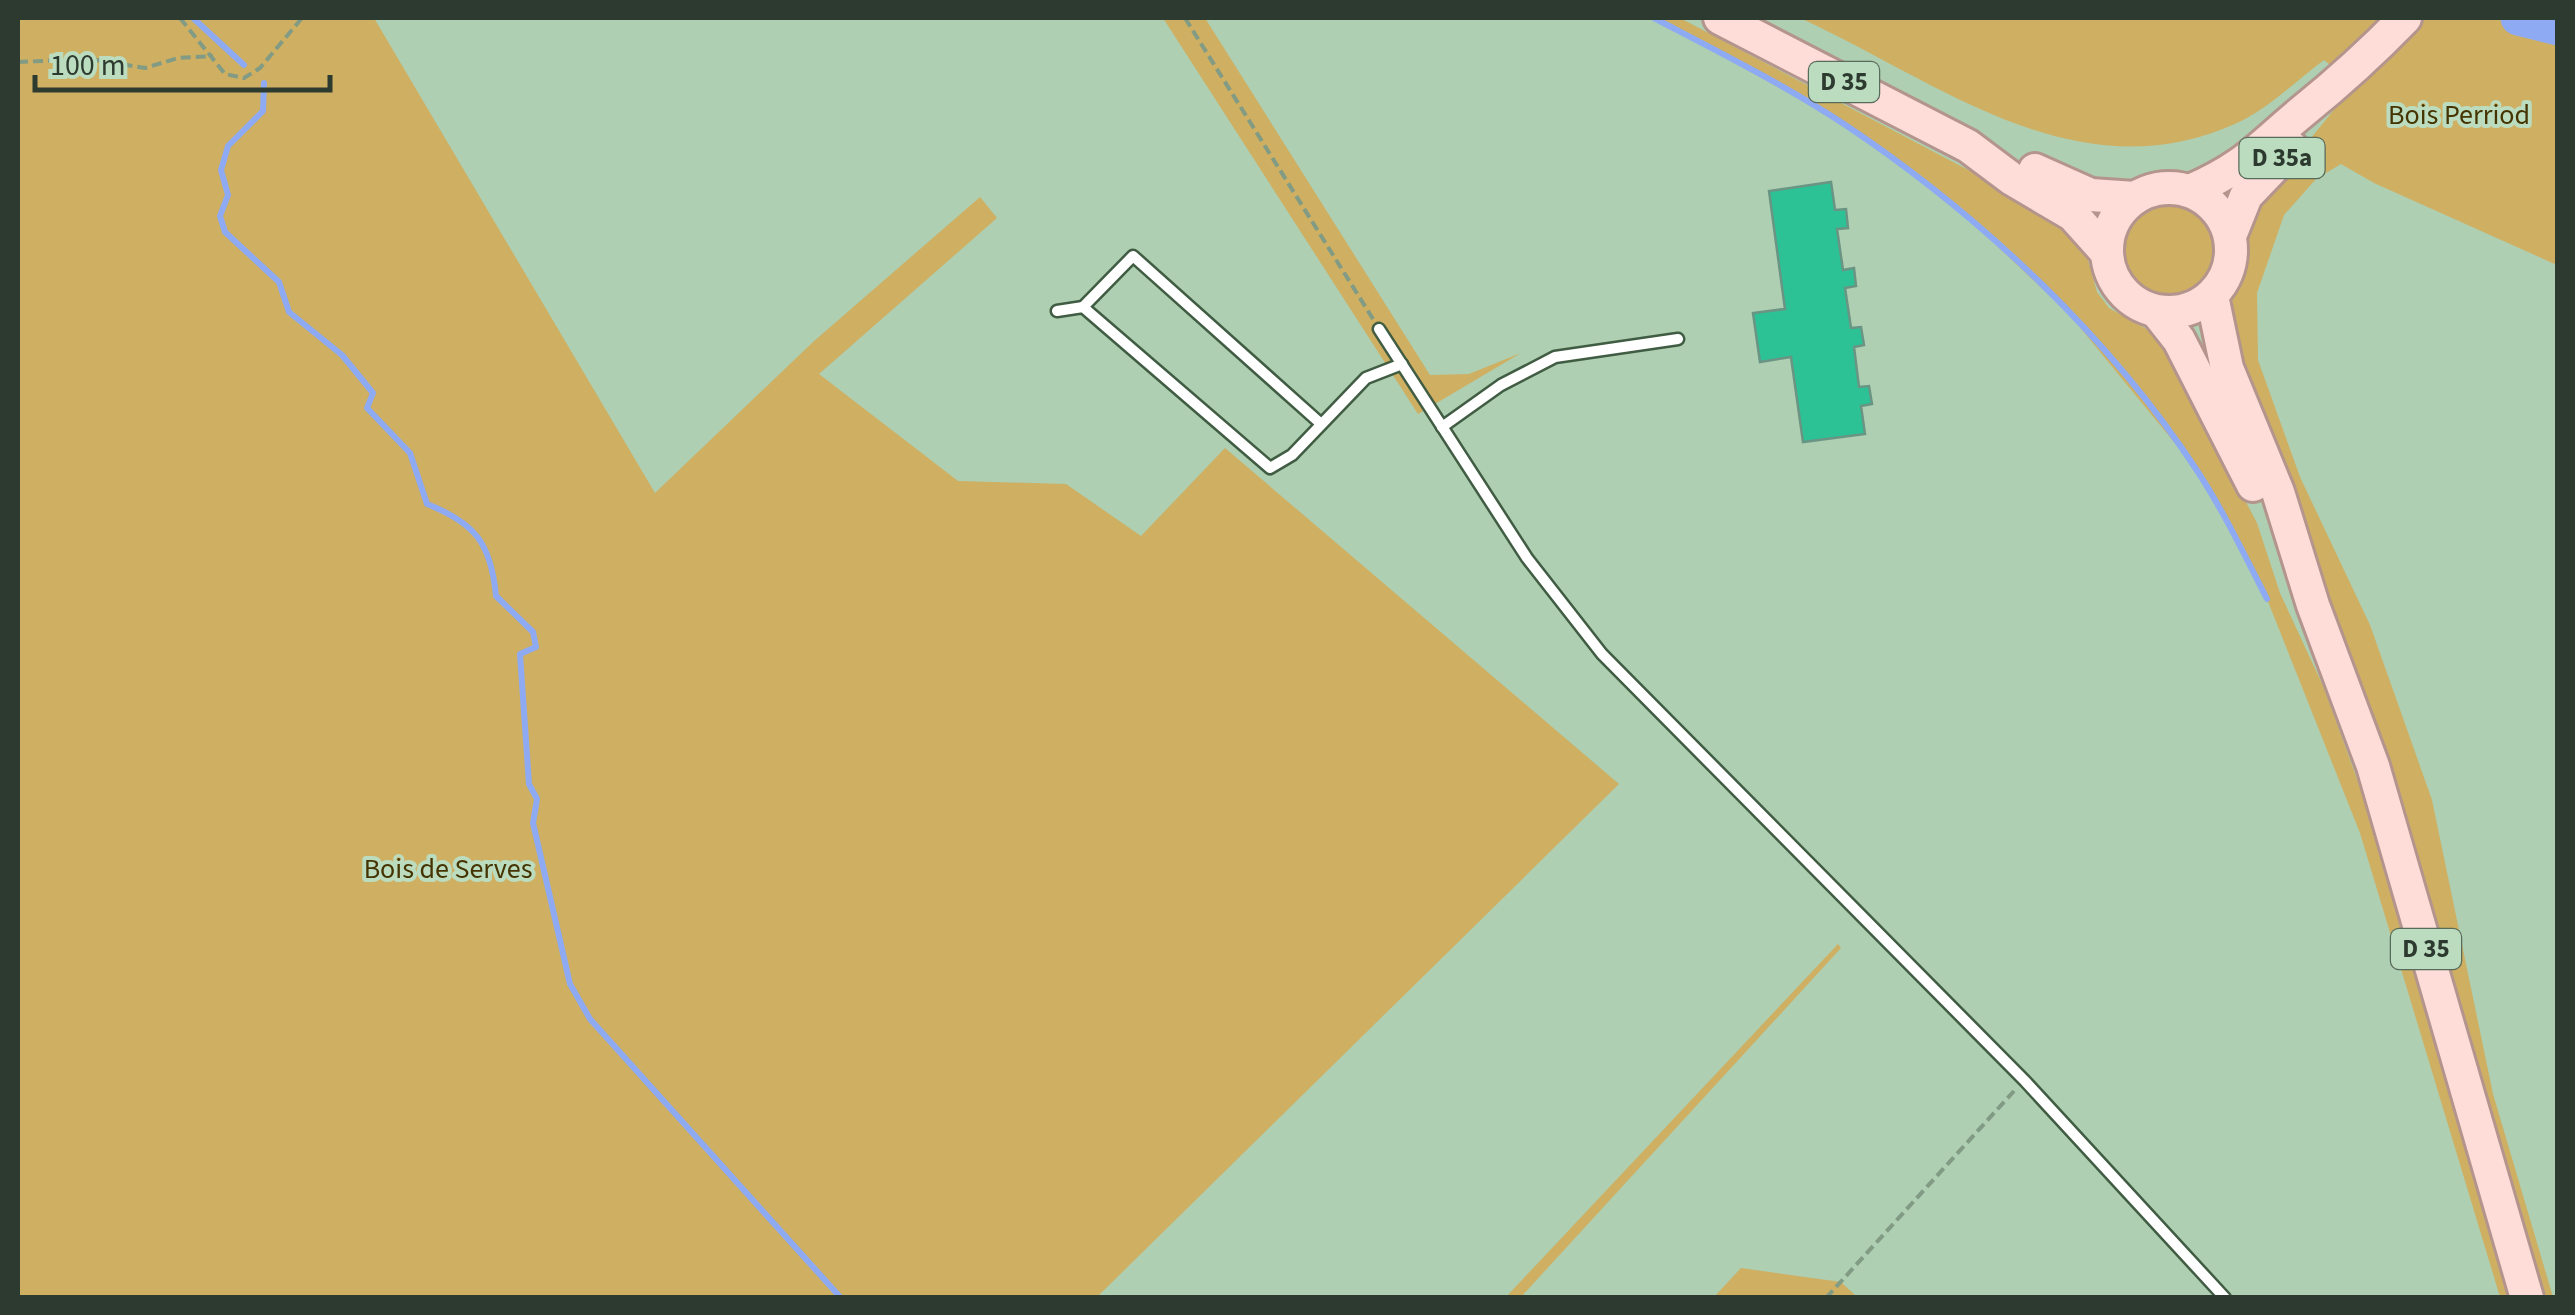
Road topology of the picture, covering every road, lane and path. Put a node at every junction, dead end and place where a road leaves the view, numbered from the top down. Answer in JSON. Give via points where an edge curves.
{"nodes":[{"id":1,"x":180,"y":18,"type":"edge"},
{"id":2,"x":302,"y":18,"type":"edge"},
{"id":3,"x":1185,"y":18,"type":"edge"},
{"id":4,"x":1720,"y":18,"type":"edge"},
{"id":5,"x":2401,"y":22,"type":"edge"},
{"id":6,"x":213,"y":56,"type":"junction"},
{"id":7,"x":18,"y":62,"type":"edge"},
{"id":8,"x":2341,"y":82,"type":"junction"},
{"id":9,"x":1968,"y":146,"type":"junction"},
{"id":10,"x":2190,"y":191,"type":"junction"},
{"id":11,"x":2134,"y":198,"type":"junction"},
{"id":12,"x":2230,"y":236,"type":"junction"},
{"id":13,"x":2107,"y":253,"type":"junction"},
{"id":14,"x":2212,"y":296,"type":"junction"},
{"id":15,"x":1083,"y":307,"type":"junction"},
{"id":16,"x":1057,"y":311,"type":"dead end"},
{"id":17,"x":2157,"y":312,"type":"junction"},
{"id":18,"x":1379,"y":328,"type":"joint"},
{"id":19,"x":1678,"y":339,"type":"dead end"},
{"id":20,"x":1402,"y":364,"type":"junction"},
{"id":21,"x":1320,"y":423,"type":"junction"},
{"id":22,"x":1442,"y":427,"type":"junction"},
{"id":23,"x":2314,"y":605,"type":"junction"},
{"id":24,"x":2025,"y":1081,"type":"junction"},
{"id":25,"x":1826,"y":1298,"type":"edge"},
{"id":26,"x":2226,"y":1298,"type":"edge"},
{"id":27,"x":2527,"y":1298,"type":"edge"}],
"edges":[{"from":1,"to":6,"type":"path"},
{"from":2,"to":6,"type":"path","via":[[251,76],[225,74]]},
{"from":3,"to":18,"type":"path"},
{"from":4,"to":9,"type":"main road","number":"D 35"},
{"from":5,"to":8,"type":"main road","number":"D 35a"},
{"from":6,"to":7,"type":"path","via":[[145,68],[90,59]]},
{"from":8,"to":10,"type":"main road","number":"D 35a","via":[[2259,153]]},
{"from":8,"to":12,"type":"main road","number":"D 35a","via":[[2312,127],[2246,196]]},
{"from":9,"to":11,"type":"main road","number":"D 35","via":[[2092,195]]},
{"from":9,"to":13,"type":"main road","number":"D 35","via":[[2073,215]]},
{"from":10,"to":11,"type":"main road","via":[[2162,188]]},
{"from":10,"to":12,"type":"main road","via":[[2212,204]]},
{"from":11,"to":13,"type":"main road","via":[[2112,226]]},
{"from":12,"to":14,"type":"main road","via":[[2231,262]]},
{"from":13,"to":17,"type":"main road","via":[[2118,286]]},
{"from":14,"to":17,"type":"main road","via":[[2186,310]]},
{"from":14,"to":23,"type":"main road","number":"D 35","via":[[2227,368],[2278,492]]},
{"from":15,"to":16,"type":"lane"},
{"from":15,"to":21,"type":"lane","via":[[1270,468],[1292,455]]},
{"from":15,"to":21,"type":"lane","via":[[1134,256]]},
{"from":17,"to":23,"type":"main road","number":"D 35","via":[[2179,340]]},
{"from":18,"to":20,"type":"lane"},
{"from":19,"to":22,"type":"lane","via":[[1555,357]]},
{"from":20,"to":21,"type":"lane","via":[[1366,378]]},
{"from":20,"to":22,"type":"lane"},
{"from":22,"to":24,"type":"lane","via":[[1527,558],[1602,654]]},
{"from":23,"to":27,"type":"main road","number":"D 35","via":[[2373,766]]},
{"from":24,"to":25,"type":"path"},
{"from":24,"to":26,"type":"lane"}]}
